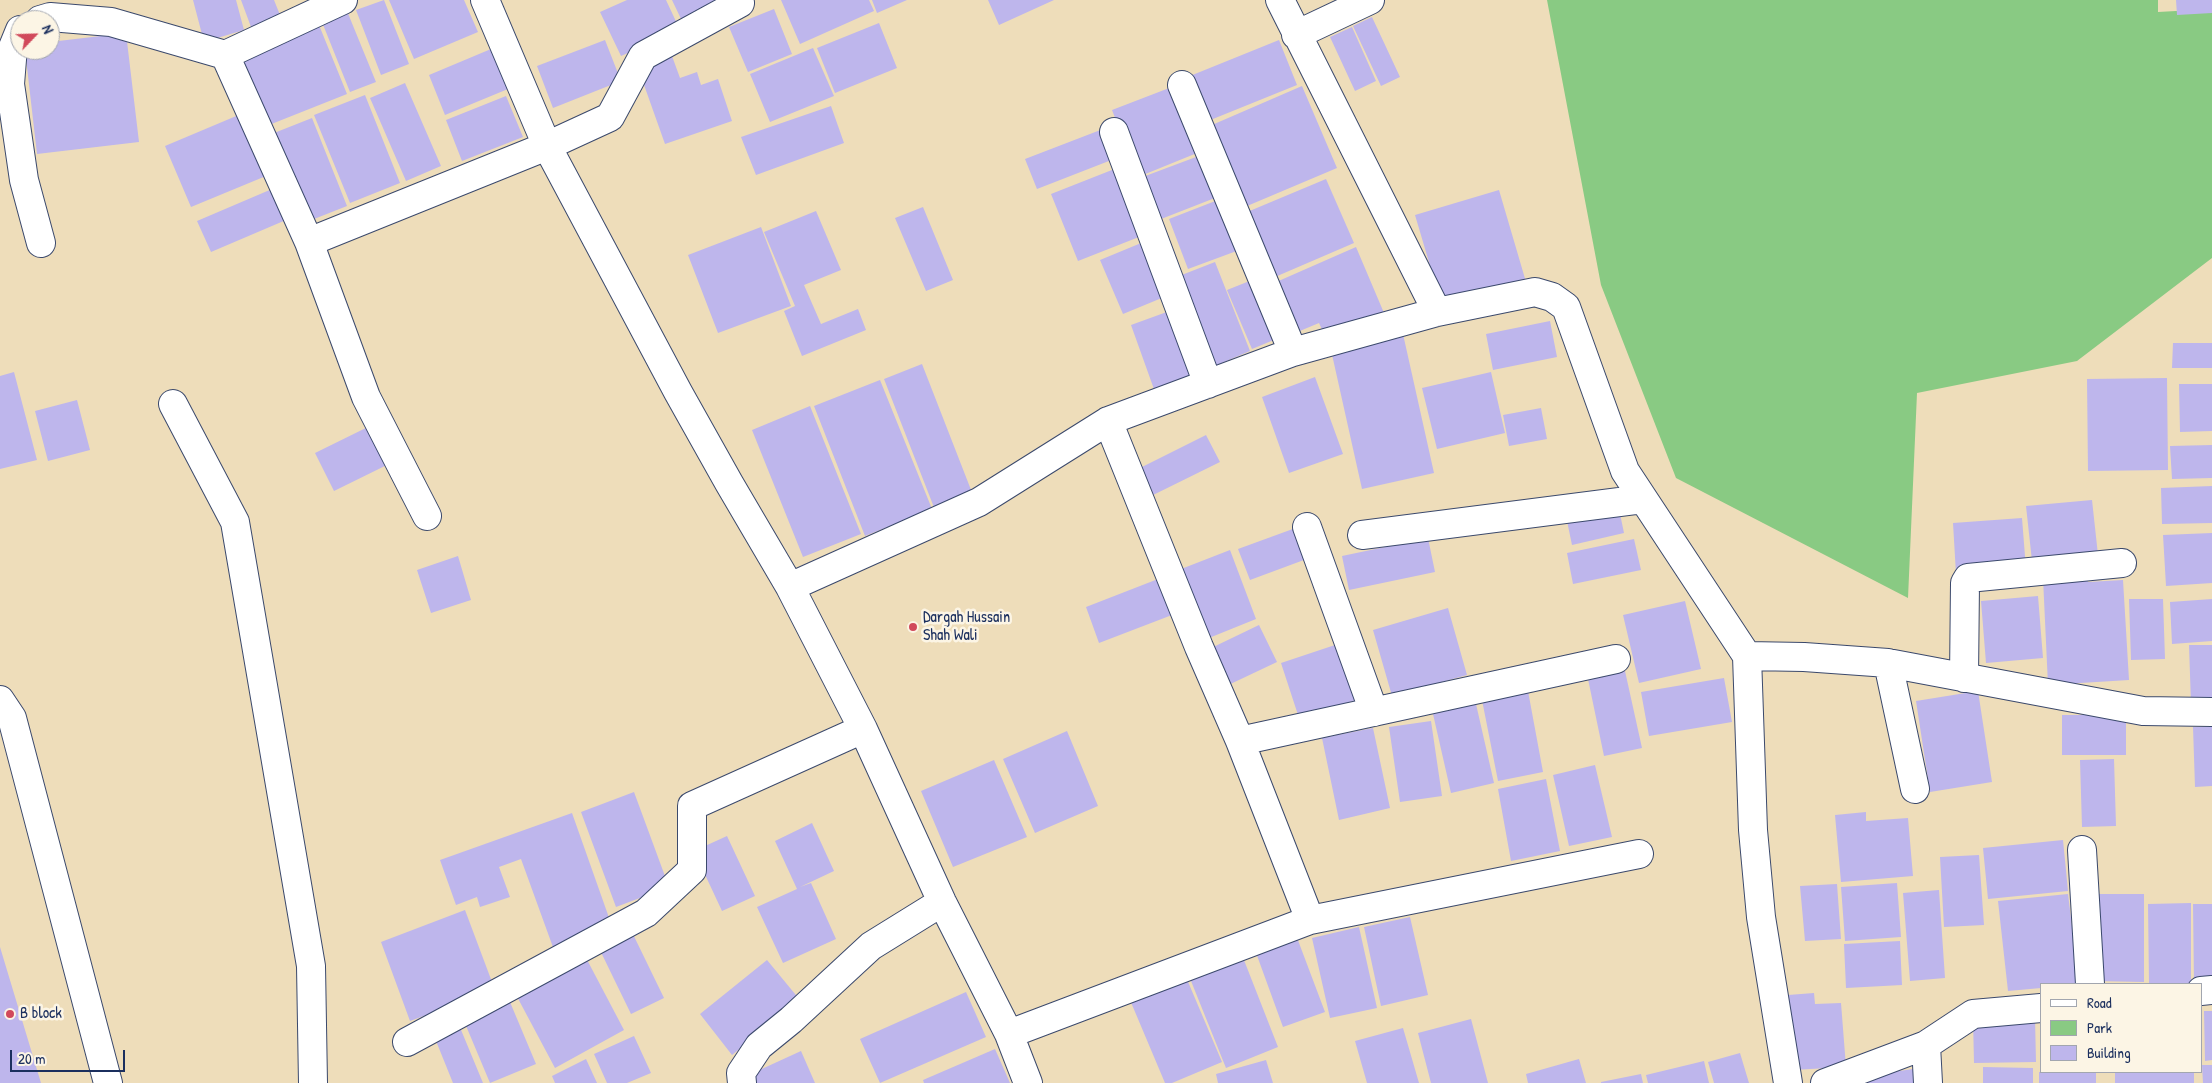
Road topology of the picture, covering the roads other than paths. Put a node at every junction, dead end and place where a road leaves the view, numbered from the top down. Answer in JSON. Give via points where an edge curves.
{"nodes":[{"id":1,"x":343,"y":0,"type":"edge"},
{"id":2,"x":485,"y":0,"type":"edge"},
{"id":3,"x":1280,"y":0,"type":"edge"},
{"id":4,"x":1370,"y":0,"type":"edge"},
{"id":5,"x":740,"y":3,"type":"dead end"},
{"id":6,"x":60,"y":18,"type":"edge"},
{"id":7,"x":1296,"y":34,"type":"junction"},
{"id":8,"x":225,"y":55,"type":"junction"},
{"id":9,"x":12,"y":60,"type":"edge"},
{"id":10,"x":1182,"y":85,"type":"dead end"},
{"id":11,"x":1114,"y":132,"type":"dead end"},
{"id":12,"x":547,"y":146,"type":"junction"},
{"id":13,"x":309,"y":242,"type":"junction"},
{"id":14,"x":40,"y":243,"type":"dead end"},
{"id":15,"x":1437,"y":312,"type":"junction"},
{"id":16,"x":1293,"y":352,"type":"junction"},
{"id":17,"x":1208,"y":384,"type":"junction"},
{"id":18,"x":173,"y":404,"type":"dead end"},
{"id":19,"x":1108,"y":421,"type":"junction"},
{"id":20,"x":1643,"y":499,"type":"junction"},
{"id":21,"x":427,"y":516,"type":"dead end"},
{"id":22,"x":1306,"y":527,"type":"dead end"},
{"id":23,"x":1362,"y":535,"type":"dead end"},
{"id":24,"x":2122,"y":564,"type":"dead end"},
{"id":25,"x":790,"y":586,"type":"junction"},
{"id":26,"x":1747,"y":656,"type":"junction"},
{"id":27,"x":1616,"y":659,"type":"dead end"},
{"id":28,"x":1888,"y":663,"type":"junction"},
{"id":29,"x":1964,"y":678,"type":"junction"},
{"id":30,"x":0,"y":700,"type":"edge"},
{"id":31,"x":1374,"y":712,"type":"junction"},
{"id":32,"x":2212,"y":712,"type":"edge"},
{"id":33,"x":863,"y":729,"type":"junction"},
{"id":34,"x":1240,"y":741,"type":"junction"},
{"id":35,"x":1916,"y":789,"type":"dead end"},
{"id":36,"x":2082,"y":850,"type":"dead end"},
{"id":37,"x":1639,"y":854,"type":"dead end"},
{"id":38,"x":942,"y":902,"type":"junction"},
{"id":39,"x":1310,"y":920,"type":"junction"},
{"id":40,"x":2090,"y":983,"type":"edge"},
{"id":41,"x":2040,"y":1008,"type":"edge"},
{"id":42,"x":1009,"y":1034,"type":"junction"},
{"id":43,"x":407,"y":1042,"type":"dead end"},
{"id":44,"x":1926,"y":1045,"type":"junction"},
{"id":45,"x":108,"y":1083,"type":"edge"},
{"id":46,"x":313,"y":1083,"type":"edge"},
{"id":47,"x":742,"y":1083,"type":"edge"},
{"id":48,"x":1028,"y":1083,"type":"edge"},
{"id":49,"x":1788,"y":1083,"type":"edge"},
{"id":50,"x":1824,"y":1083,"type":"edge"},
{"id":51,"x":1928,"y":1083,"type":"edge"}],
"edges":[{"from":1,"to":8,"type":"street"},
{"from":2,"to":12,"type":"street"},
{"from":3,"to":7,"type":"street"},
{"from":4,"to":7,"type":"street"},
{"from":5,"to":12,"type":"street","via":[[643,56],[610,117]]},
{"from":6,"to":8,"type":"street","via":[[111,22]]},
{"from":7,"to":15,"type":"street"},
{"from":8,"to":13,"type":"street"},
{"from":9,"to":14,"type":"street","via":[[10,84],[24,180]]},
{"from":10,"to":16,"type":"street"},
{"from":11,"to":17,"type":"street"},
{"from":12,"to":13,"type":"street"},
{"from":12,"to":25,"type":"street","via":[[687,408]]},
{"from":13,"to":21,"type":"street","via":[[366,397]]},
{"from":15,"to":16,"type":"street"},
{"from":15,"to":20,"type":"street","via":[[1534,292],[1552,297],[1566,308],[1625,471]]},
{"from":16,"to":17,"type":"street"},
{"from":17,"to":19,"type":"street"},
{"from":18,"to":46,"type":"street","via":[[235,522],[311,966]]},
{"from":19,"to":25,"type":"street","via":[[979,502]]},
{"from":19,"to":34,"type":"street"},
{"from":20,"to":23,"type":"street"},
{"from":20,"to":26,"type":"street"},
{"from":22,"to":31,"type":"street"},
{"from":24,"to":29,"type":"street","via":[[1968,578],[1965,583]]},
{"from":25,"to":33,"type":"street"},
{"from":26,"to":28,"type":"street"},
{"from":26,"to":49,"type":"street","via":[[1753,830],[1760,907]]},
{"from":27,"to":31,"type":"street"},
{"from":28,"to":29,"type":"street"},
{"from":28,"to":35,"type":"street"},
{"from":29,"to":32,"type":"street","via":[[2143,711]]},
{"from":30,"to":45,"type":"street","via":[[12,718]]},
{"from":31,"to":34,"type":"street"},
{"from":33,"to":38,"type":"street"},
{"from":33,"to":43,"type":"street","via":[[692,806],[692,870],[646,913]]},
{"from":34,"to":39,"type":"street"},
{"from":36,"to":40,"type":"street"},
{"from":37,"to":39,"type":"street"},
{"from":38,"to":42,"type":"street"},
{"from":38,"to":47,"type":"street","via":[[871,946],[759,1046],[741,1073]]},
{"from":39,"to":42,"type":"street"},
{"from":41,"to":44,"type":"street","via":[[1973,1014]]},
{"from":42,"to":48,"type":"street"},
{"from":44,"to":50,"type":"street"},
{"from":44,"to":51,"type":"street"}]}
